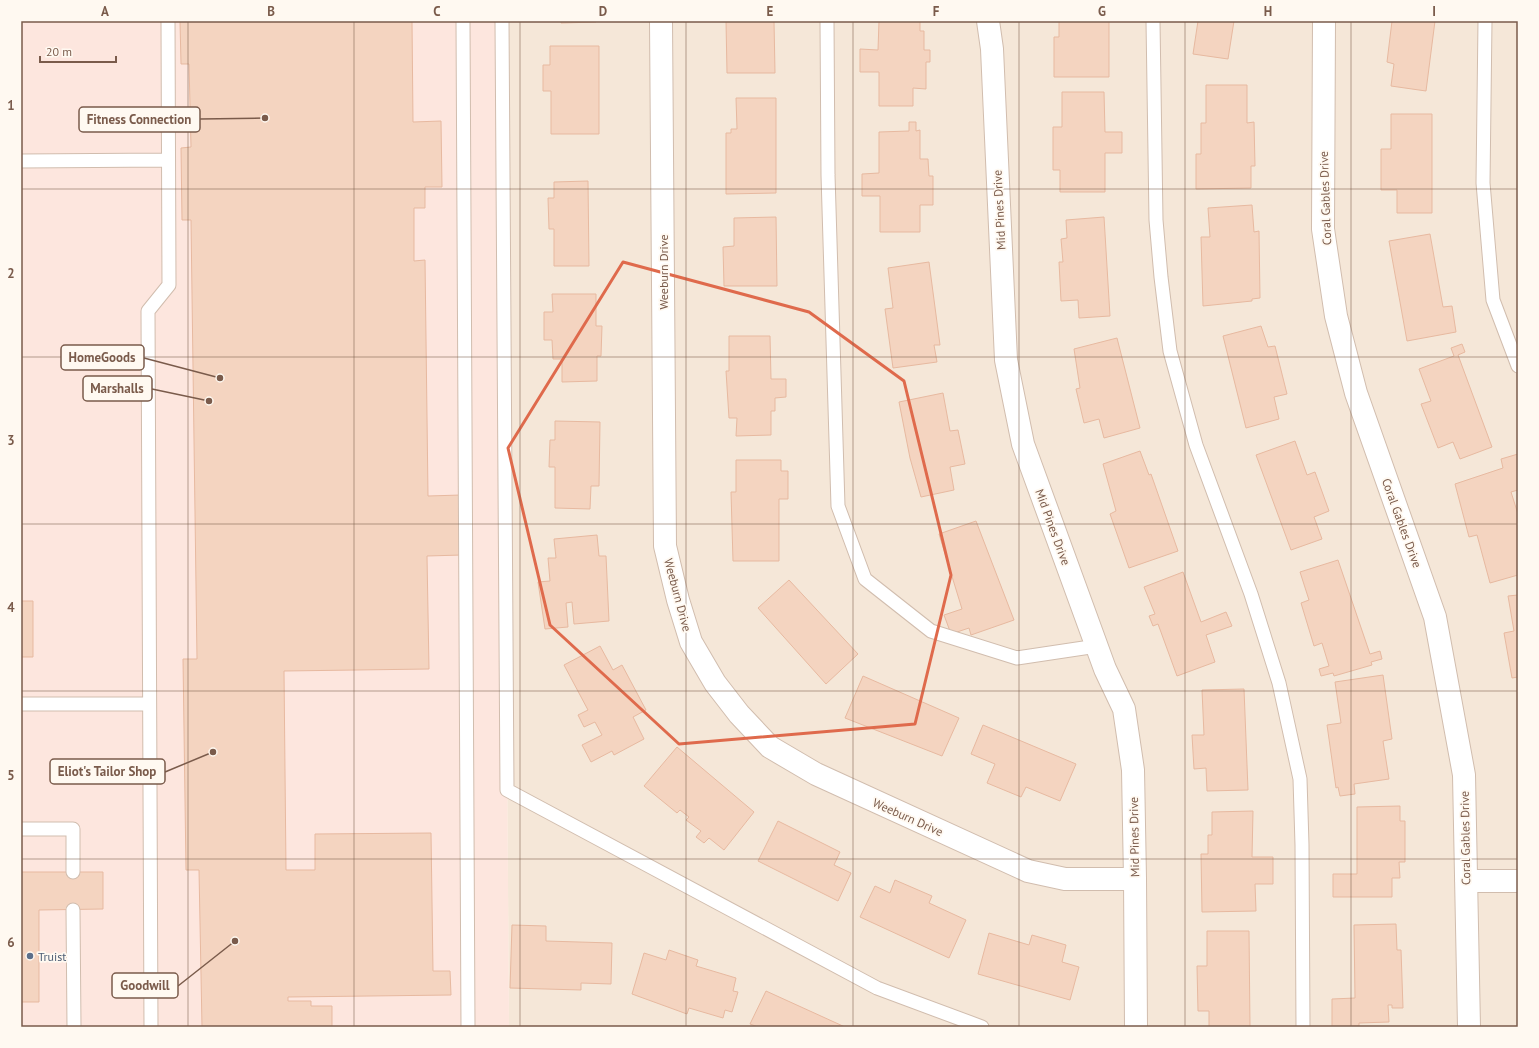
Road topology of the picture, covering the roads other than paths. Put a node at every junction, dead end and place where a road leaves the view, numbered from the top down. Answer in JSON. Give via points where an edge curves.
{"nodes":[{"id":1,"x":168,"y":21,"type":"edge"},
{"id":2,"x":463,"y":21,"type":"edge"},
{"id":3,"x":502,"y":21,"type":"edge"},
{"id":4,"x":661,"y":21,"type":"edge"},
{"id":5,"x":827,"y":21,"type":"edge"},
{"id":6,"x":988,"y":21,"type":"edge"},
{"id":7,"x":1153,"y":21,"type":"edge"},
{"id":8,"x":1324,"y":21,"type":"edge"},
{"id":9,"x":1485,"y":21,"type":"edge"},
{"id":10,"x":168,"y":160,"type":"junction"},
{"id":11,"x":21,"y":161,"type":"edge"},
{"id":12,"x":1518,"y":366,"type":"edge"},
{"id":13,"x":1097,"y":646,"type":"junction"},
{"id":14,"x":21,"y":704,"type":"edge"},
{"id":15,"x":149,"y":704,"type":"junction"},
{"id":16,"x":21,"y":830,"type":"edge"},
{"id":17,"x":73,"y":872,"type":"dead end"},
{"id":18,"x":1135,"y":879,"type":"junction"},
{"id":19,"x":1466,"y":881,"type":"junction"},
{"id":20,"x":1518,"y":881,"type":"edge"},
{"id":21,"x":73,"y":910,"type":"dead end"},
{"id":22,"x":74,"y":1027,"type":"edge"},
{"id":23,"x":151,"y":1027,"type":"edge"},
{"id":24,"x":468,"y":1027,"type":"edge"},
{"id":25,"x":982,"y":1027,"type":"edge"},
{"id":26,"x":1136,"y":1027,"type":"edge"},
{"id":27,"x":1303,"y":1027,"type":"edge"},
{"id":28,"x":1468,"y":1027,"type":"edge"}],
"edges":[{"from":1,"to":10,"type":"lane"},
{"from":2,"to":24,"type":"lane"},
{"from":3,"to":25,"type":"lane","via":[[507,790],[877,988]]},
{"from":4,"to":18,"type":"street","name":"Weeburn Drive","via":[[665,546],[691,642],[715,683],[739,714],[770,747],[816,774],[1028,871],[1065,879]]},
{"from":5,"to":13,"type":"lane","via":[[828,175],[838,506],[864,579],[931,630],[1017,658]]},
{"from":6,"to":13,"type":"street","name":"Mid Pines Drive","via":[[992,49],[1006,360],[1023,444]]},
{"from":7,"to":27,"type":"lane","via":[[1156,220],[1170,352],[1196,445],[1251,594],[1279,683],[1300,779]]},
{"from":8,"to":19,"type":"street","name":"Coral Gables Drive","via":[[1323,229],[1336,316],[1356,393],[1435,617],[1464,775]]},
{"from":9,"to":12,"type":"lane","via":[[1484,183],[1493,300]]},
{"from":10,"to":11,"type":"lane"},
{"from":10,"to":15,"type":"lane","via":[[169,285],[148,311]]},
{"from":13,"to":18,"type":"street","name":"Mid Pines Drive","via":[[1124,709],[1132,770]]},
{"from":14,"to":15,"type":"lane"},
{"from":15,"to":23,"type":"lane"},
{"from":16,"to":17,"type":"lane","via":[[73,829]]},
{"from":18,"to":26,"type":"street","name":"Mid Pines Drive"},
{"from":19,"to":20,"type":"street"},
{"from":19,"to":28,"type":"street","name":"Coral Gables Drive"},
{"from":21,"to":22,"type":"lane"}]}
